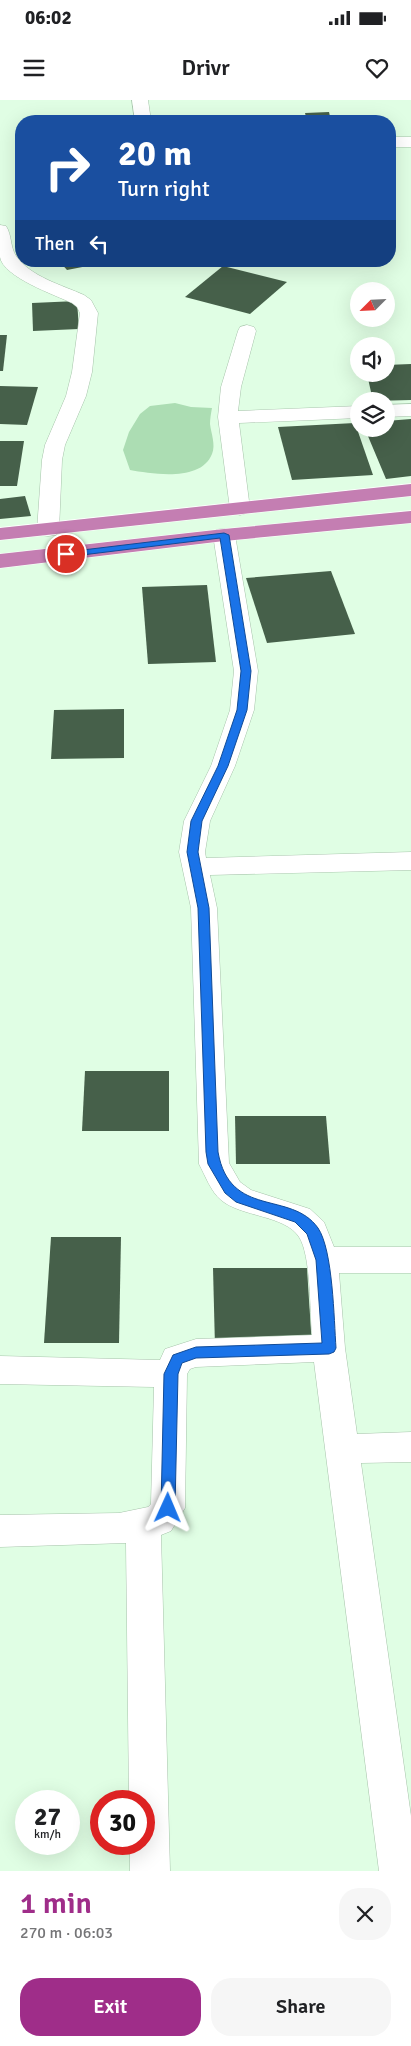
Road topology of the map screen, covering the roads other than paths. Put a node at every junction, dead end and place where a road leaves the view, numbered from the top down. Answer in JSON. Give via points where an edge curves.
{"nodes":[{"id":1,"x":140,"y":100,"type":"edge"},
{"id":2,"x":142,"y":115,"type":"edge"},
{"id":3,"x":396,"y":142,"type":"edge"},
{"id":4,"x":411,"y":142,"type":"edge"},
{"id":5,"x":5,"y":229,"type":"edge"},
{"id":6,"x":15,"y":266,"type":"edge"},
{"id":7,"x":17,"y":267,"type":"edge"},
{"id":8,"x":247,"y":330,"type":"dead end"},
{"id":9,"x":411,"y":410,"type":"edge"},
{"id":10,"x":395,"y":411,"type":"edge"},
{"id":11,"x":350,"y":412,"type":"edge"},
{"id":12,"x":228,"y":417,"type":"junction"},
{"id":13,"x":411,"y":490,"type":"edge"},
{"id":14,"x":240,"y":509,"type":"junction"},
{"id":15,"x":411,"y":517,"type":"edge"},
{"id":16,"x":48,"y":530,"type":"junction"},
{"id":17,"x":0,"y":534,"type":"edge"},
{"id":18,"x":224,"y":535,"type":"junction"},
{"id":19,"x":0,"y":561,"type":"edge"},
{"id":20,"x":411,"y":861,"type":"edge"},
{"id":21,"x":195,"y":867,"type":"junction"},
{"id":22,"x":322,"y":1260,"type":"junction"},
{"id":23,"x":411,"y":1260,"type":"edge"},
{"id":24,"x":329,"y":1348,"type":"junction"},
{"id":25,"x":0,"y":1370,"type":"edge"},
{"id":26,"x":171,"y":1374,"type":"junction"},
{"id":27,"x":411,"y":1447,"type":"edge"},
{"id":28,"x":342,"y":1449,"type":"junction"},
{"id":29,"x":143,"y":1525,"type":"junction"},
{"id":30,"x":0,"y":1531,"type":"edge"},
{"id":31,"x":150,"y":1871,"type":"edge"},
{"id":32,"x":399,"y":1871,"type":"edge"}],
"edges":[{"from":1,"to":2,"type":"street"},
{"from":3,"to":4,"type":"street"},
{"from":5,"to":6,"type":"street","via":[[6,255]]},
{"from":7,"to":16,"type":"street","via":[[78,299],[89,313],[76,396],[55,444]]},
{"from":8,"to":12,"type":"street","via":[[231,387]]},
{"from":9,"to":10,"type":"street"},
{"from":11,"to":12,"type":"street"},
{"from":12,"to":14,"type":"street"},
{"from":13,"to":14,"type":"highway"},
{"from":14,"to":16,"type":"highway"},
{"from":15,"to":18,"type":"highway"},
{"from":16,"to":17,"type":"highway"},
{"from":18,"to":19,"type":"highway"},
{"from":18,"to":21,"type":"street","via":[[246,671],[242,710],[223,766],[197,821],[192,852]]},
{"from":20,"to":21,"type":"street"},
{"from":21,"to":22,"type":"street","via":[[204,908],[214,1164],[229,1190],[240,1198],[299,1218],[313,1231]]},
{"from":22,"to":23,"type":"street"},
{"from":22,"to":24,"type":"street"},
{"from":24,"to":26,"type":"street","via":[[196,1353],[177,1359]]},
{"from":24,"to":28,"type":"street"},
{"from":25,"to":26,"type":"street"},
{"from":26,"to":29,"type":"street","via":[[168,1508],[159,1520]]},
{"from":27,"to":28,"type":"street"},
{"from":28,"to":32,"type":"street"},
{"from":29,"to":30,"type":"street","via":[[119,1530]]},
{"from":29,"to":31,"type":"street"}]}
